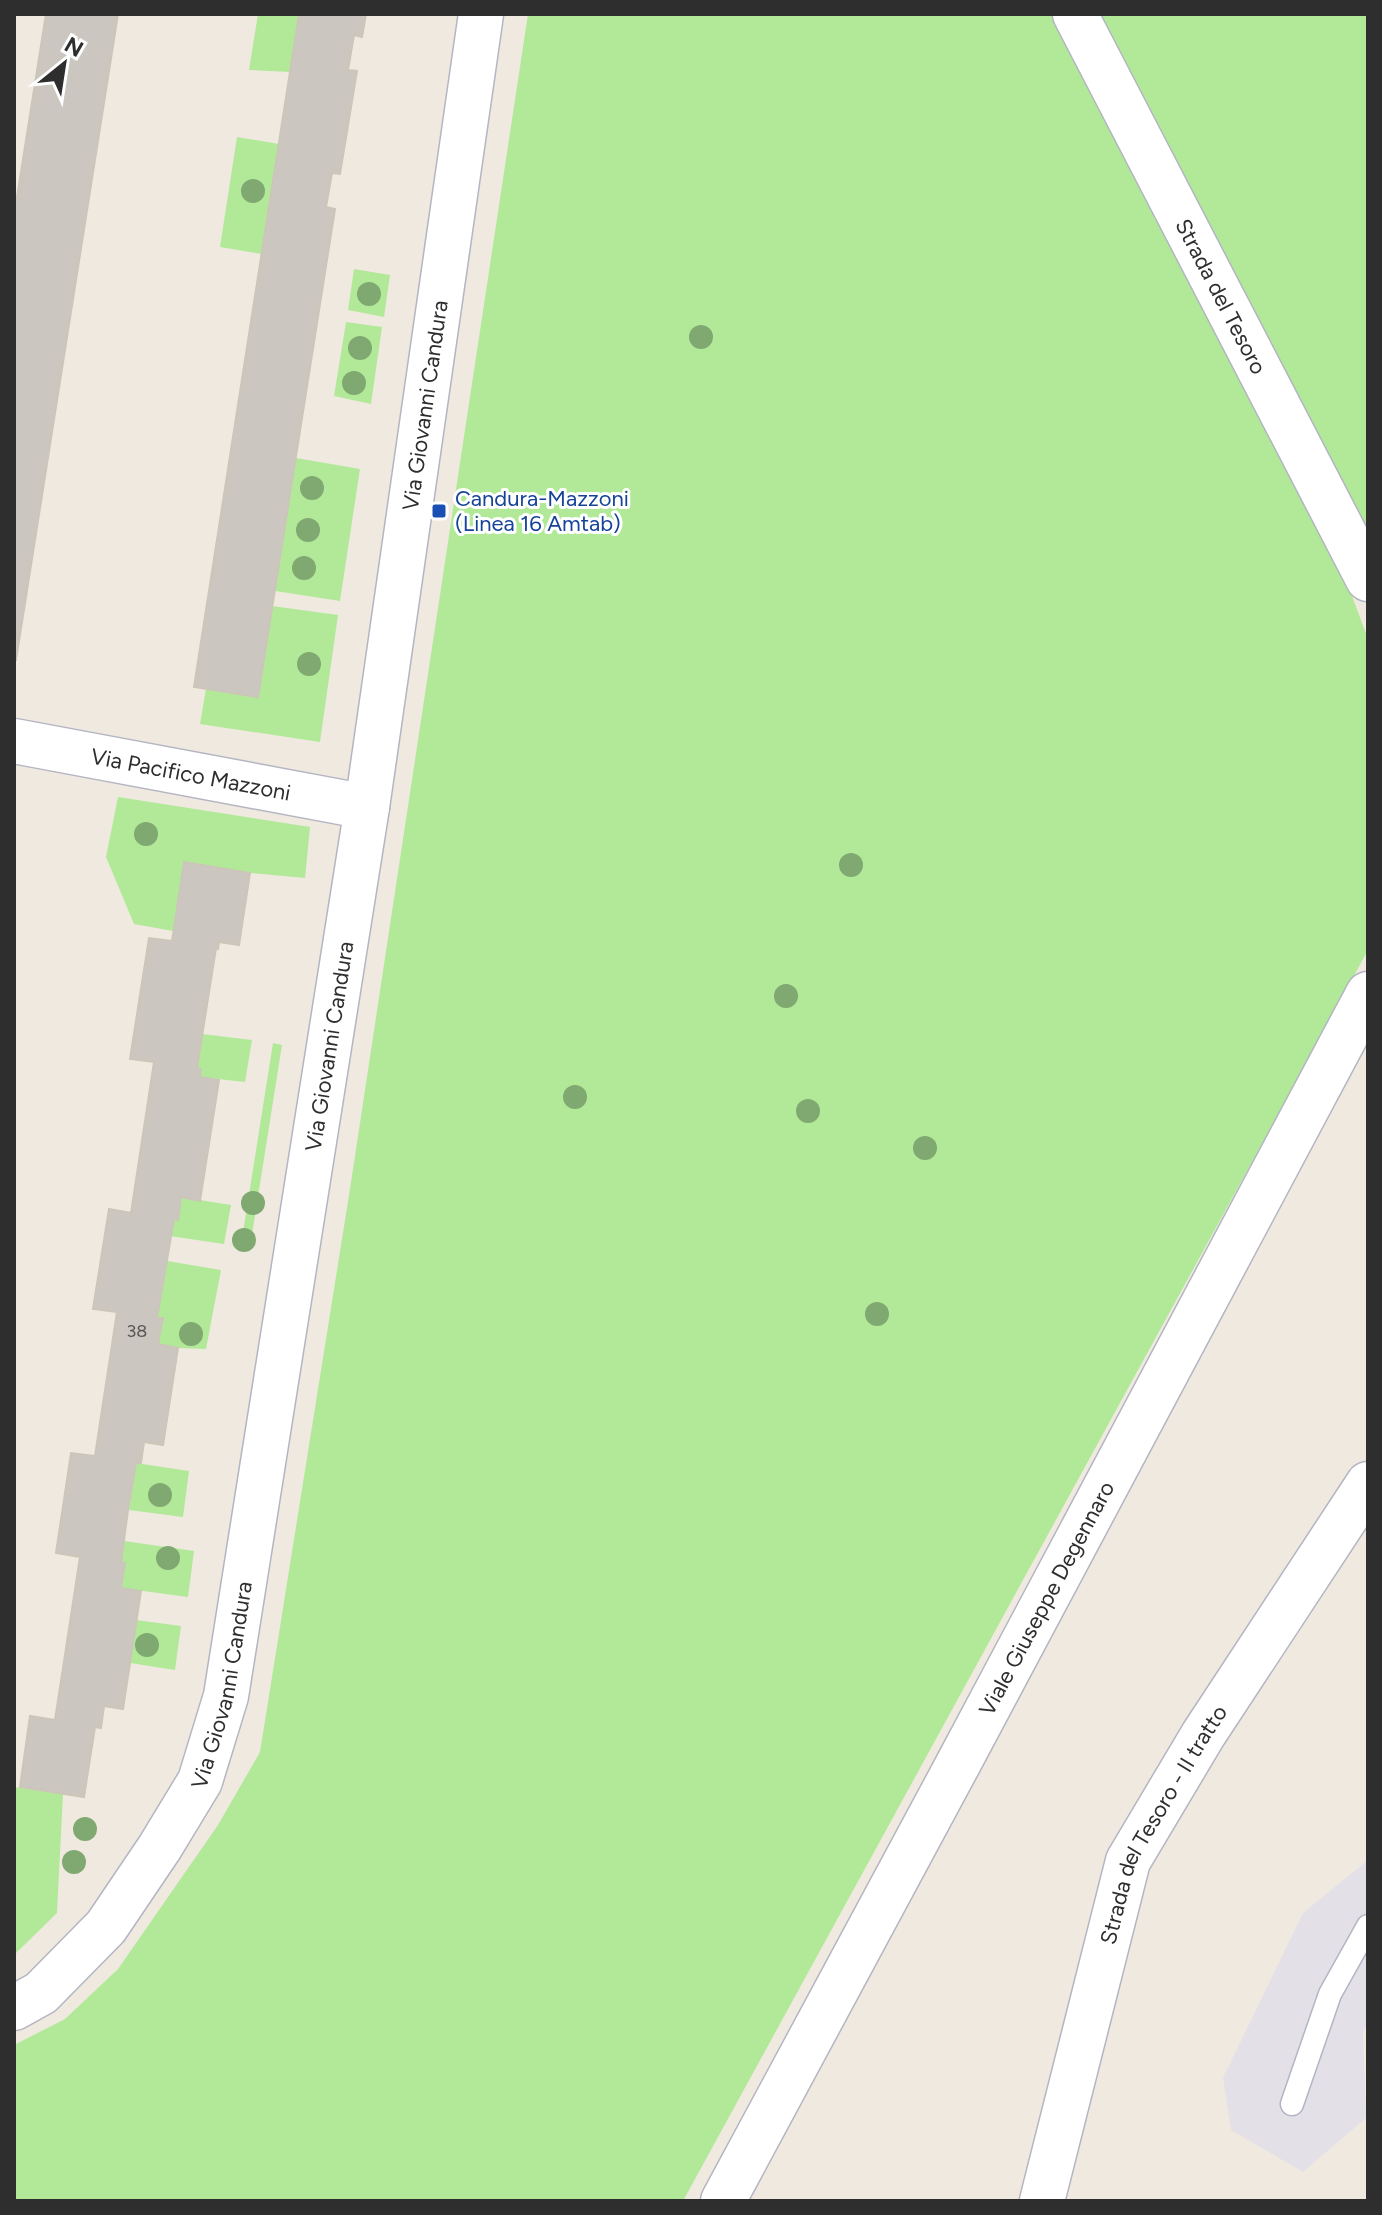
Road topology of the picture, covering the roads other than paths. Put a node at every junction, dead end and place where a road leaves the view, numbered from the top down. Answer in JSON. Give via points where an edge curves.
{"nodes":[{"id":1,"x":481,"y":14,"type":"edge"},
{"id":2,"x":1075,"y":14,"type":"edge"},
{"id":3,"x":1368,"y":579,"type":"edge"},
{"id":4,"x":14,"y":741,"type":"edge"},
{"id":5,"x":367,"y":807,"type":"junction"},
{"id":6,"x":1368,"y":994,"type":"edge"},
{"id":7,"x":1368,"y":1484,"type":"edge"},
{"id":8,"x":1368,"y":1926,"type":"edge"},
{"id":9,"x":14,"y":2008,"type":"edge"},
{"id":10,"x":1292,"y":2104,"type":"dead end"},
{"id":11,"x":723,"y":2201,"type":"edge"},
{"id":12,"x":1042,"y":2201,"type":"edge"}],
"edges":[{"from":1,"to":5,"type":"street","name":"Via Giovanni Candura"},
{"from":2,"to":3,"type":"street","name":"Strada del Tesoro"},
{"from":4,"to":5,"type":"street","name":"Via Pacifico Mazzoni"},
{"from":5,"to":9,"type":"street","name":"Via Giovanni Candura","via":[[226,1696],[200,1781],[114,1916],[41,1993]]},
{"from":6,"to":11,"type":"street","name":"Viale Giuseppe Degennaro"},
{"from":7,"to":12,"type":"street","name":"Strada del Tesoro - II tratto","via":[[1203,1735],[1128,1861]]},
{"from":8,"to":10,"type":"lane","via":[[1330,1994]]}]}
